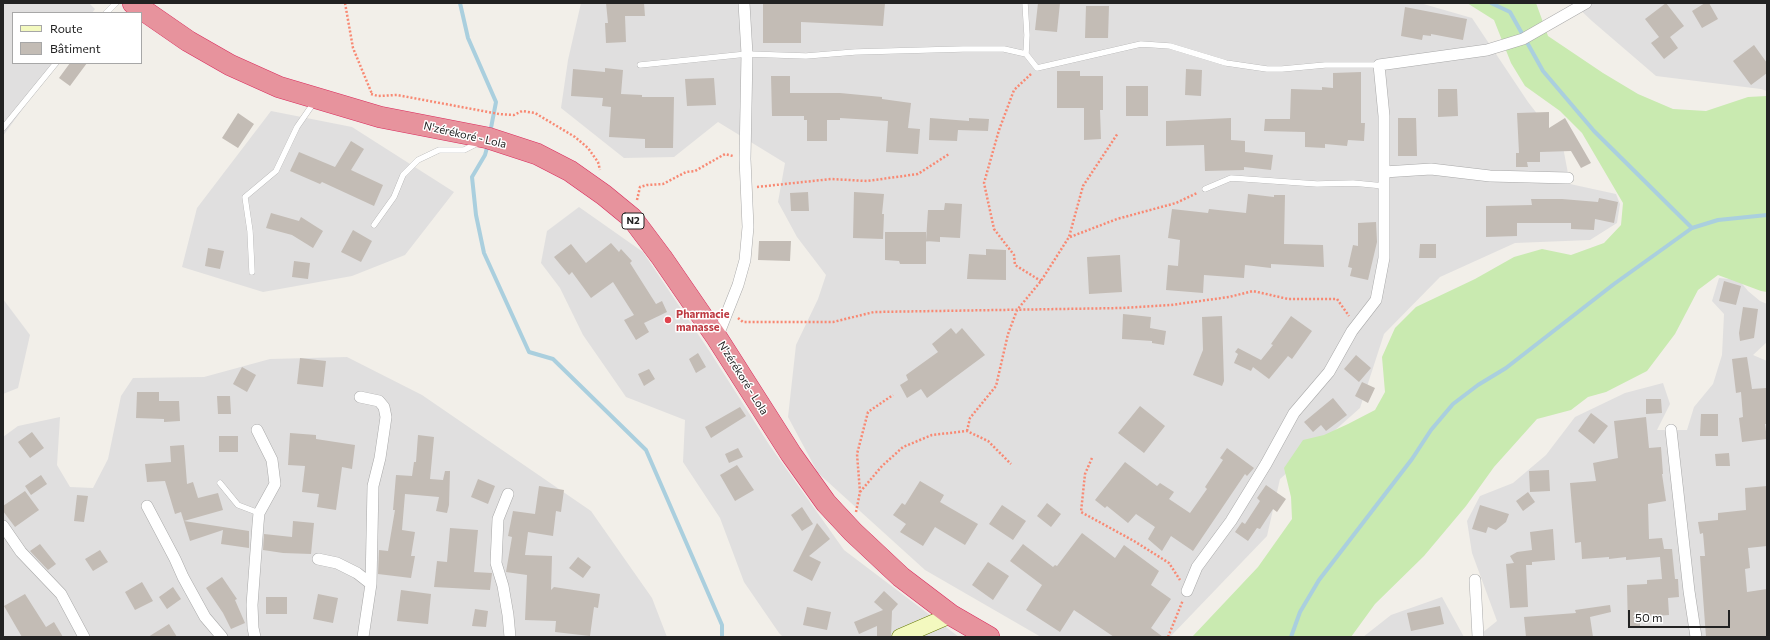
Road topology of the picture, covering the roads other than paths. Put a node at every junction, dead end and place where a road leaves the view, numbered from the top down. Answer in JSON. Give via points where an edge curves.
{"nodes":[{"id":1,"x":116,"y":3,"type":"edge"},
{"id":2,"x":133,"y":3,"type":"edge"},
{"id":3,"x":744,"y":3,"type":"edge"},
{"id":4,"x":1025,"y":3,"type":"edge"},
{"id":5,"x":1586,"y":3,"type":"edge"},
{"id":6,"x":107,"y":12,"type":"edge"},
{"id":7,"x":747,"y":54,"type":"junction"},
{"id":8,"x":1026,"y":54,"type":"junction"},
{"id":9,"x":55,"y":64,"type":"edge"},
{"id":10,"x":640,"y":65,"type":"dead end"},
{"id":11,"x":1379,"y":66,"type":"junction"},
{"id":12,"x":317,"y":99,"type":"junction"},
{"id":13,"x":3,"y":128,"type":"edge"},
{"id":14,"x":488,"y":138,"type":"junction"},
{"id":15,"x":1384,"y":172,"type":"junction"},
{"id":16,"x":1568,"y":178,"type":"dead end"},
{"id":17,"x":1384,"y":186,"type":"junction"},
{"id":18,"x":1205,"y":189,"type":"road end"},
{"id":19,"x":374,"y":225,"type":"dead end"},
{"id":20,"x":252,"y":272,"type":"dead end"},
{"id":21,"x":717,"y":338,"type":"junction"},
{"id":22,"x":360,"y":397,"type":"dead end"},
{"id":23,"x":257,"y":430,"type":"dead end"},
{"id":24,"x":1671,"y":430,"type":"dead end"},
{"id":25,"x":220,"y":483,"type":"dead end"},
{"id":26,"x":508,"y":494,"type":"dead end"},
{"id":27,"x":147,"y":506,"type":"dead end"},
{"id":28,"x":259,"y":513,"type":"junction"},
{"id":29,"x":3,"y":526,"type":"edge"},
{"id":30,"x":318,"y":559,"type":"dead end"},
{"id":31,"x":1475,"y":580,"type":"dead end"},
{"id":32,"x":371,"y":584,"type":"junction"},
{"id":33,"x":1187,"y":591,"type":"road end"},
{"id":34,"x":951,"y":615,"type":"junction"},
{"id":35,"x":84,"y":637,"type":"edge"},
{"id":36,"x":222,"y":637,"type":"edge"},
{"id":37,"x":255,"y":637,"type":"edge"},
{"id":38,"x":363,"y":637,"type":"edge"},
{"id":39,"x":510,"y":637,"type":"edge"},
{"id":40,"x":900,"y":637,"type":"edge"},
{"id":41,"x":989,"y":637,"type":"edge"},
{"id":42,"x":1478,"y":637,"type":"edge"},
{"id":43,"x":1696,"y":637,"type":"edge"}],
"edges":[{"from":1,"to":6,"type":"lane"},
{"from":2,"to":12,"type":"highway","name":"N'zérékoré - Lola","number":"N2","via":[[188,41],[230,65],[279,87]]},
{"from":3,"to":7,"type":"street"},
{"from":4,"to":8,"type":"lane"},
{"from":5,"to":11,"type":"street","via":[[1523,40],[1487,50]]},
{"from":7,"to":8,"type":"lane","via":[[806,56],[963,49],[1004,49]]},
{"from":7,"to":10,"type":"lane"},
{"from":7,"to":21,"type":"street","via":[[745,159],[748,227],[745,260]]},
{"from":8,"to":11,"type":"lane","via":[[1037,68],[1141,44],[1170,46],[1226,63],[1267,69],[1325,65]]},
{"from":9,"to":13,"type":"lane"},
{"from":11,"to":15,"type":"street","via":[[1384,116]]},
{"from":12,"to":14,"type":"highway","name":"N'zérékoré - Lola","number":"N2","via":[[380,118]]},
{"from":12,"to":20,"type":"lane","via":[[297,127],[276,171],[245,197]]},
{"from":14,"to":19,"type":"lane","via":[[464,150],[439,150],[418,160],[403,175],[394,197]]},
{"from":14,"to":21,"type":"highway","name":"N'zérékoré - Lola","number":"N2","via":[[537,154],[570,171],[632,218]]},
{"from":15,"to":16,"type":"street","via":[[1431,169],[1490,176]]},
{"from":15,"to":17,"type":"street"},
{"from":17,"to":18,"type":"lane","via":[[1231,178]]},
{"from":17,"to":33,"type":"street","via":[[1384,258],[1376,300],[1356,326],[1329,372],[1294,413],[1231,521],[1197,567]]},
{"from":21,"to":34,"type":"highway","name":"N'zérékoré - Lola","number":"N2","via":[[791,454],[826,503],[901,577]]},
{"from":22,"to":32,"type":"street","via":[[379,401],[386,416],[373,486]]},
{"from":23,"to":28,"type":"street","via":[[272,460],[275,484]]},
{"from":24,"to":43,"type":"street","via":[[1688,591]]},
{"from":25,"to":28,"type":"lane","via":[[238,505]]},
{"from":26,"to":39,"type":"street","via":[[498,519],[496,563],[504,593]]},
{"from":27,"to":36,"type":"street","via":[[205,617]]},
{"from":28,"to":37,"type":"street","via":[[252,605]]},
{"from":29,"to":35,"type":"street","via":[[21,552],[61,594]]},
{"from":30,"to":32,"type":"street","via":[[337,563],[357,573]]},
{"from":31,"to":42,"type":"street"},
{"from":32,"to":38,"type":"street"},
{"from":34,"to":40,"type":"street"},
{"from":34,"to":41,"type":"highway","name":"N'zérékoré - Lola","number":"N2"}]}
